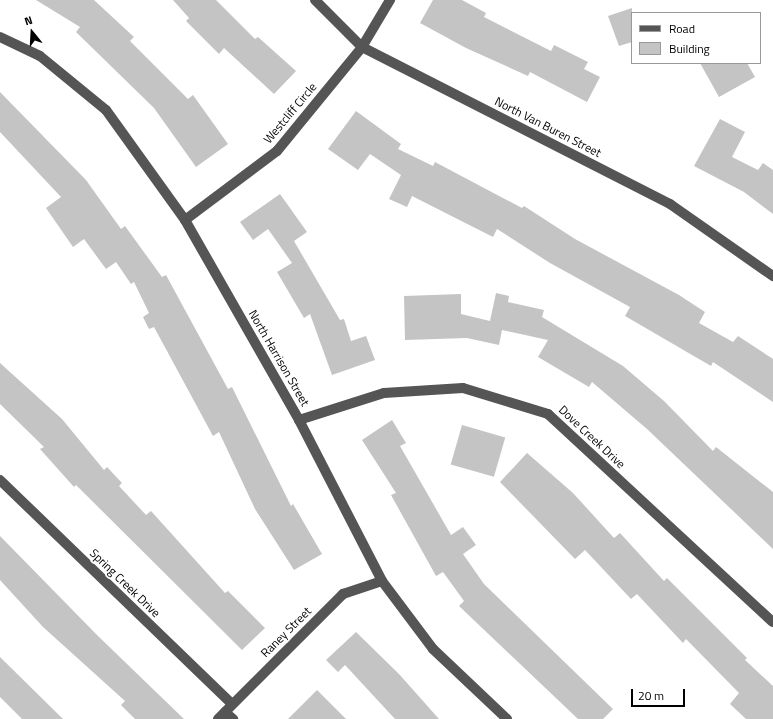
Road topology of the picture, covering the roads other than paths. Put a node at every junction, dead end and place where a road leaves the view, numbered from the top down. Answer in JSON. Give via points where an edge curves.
{"nodes":[{"id":1,"x":314,"y":0,"type":"edge"},
{"id":2,"x":390,"y":0,"type":"edge"},
{"id":3,"x":0,"y":38,"type":"edge"},
{"id":4,"x":362,"y":47,"type":"junction"},
{"id":5,"x":185,"y":220,"type":"junction"},
{"id":6,"x":773,"y":276,"type":"edge"},
{"id":7,"x":299,"y":420,"type":"junction"},
{"id":8,"x":0,"y":480,"type":"edge"},
{"id":9,"x":382,"y":580,"type":"junction"},
{"id":10,"x":773,"y":622,"type":"edge"},
{"id":11,"x":225,"y":712,"type":"edge"},
{"id":12,"x":233,"y":719,"type":"edge"},
{"id":13,"x":507,"y":719,"type":"edge"}],
"edges":[{"from":1,"to":4,"type":"street","name":"North Van Buren Street"},
{"from":2,"to":4,"type":"street","name":"Westcliff Circle"},
{"from":3,"to":5,"type":"street","name":"North Harrison Street","via":[[40,56],[106,110]]},
{"from":4,"to":5,"type":"street","name":"Westcliff Circle","via":[[278,151]]},
{"from":4,"to":6,"type":"street","name":"North Van Buren Street","via":[[670,204]]},
{"from":5,"to":7,"type":"street","name":"North Harrison Street"},
{"from":7,"to":9,"type":"street","name":"North Harrison Street"},
{"from":7,"to":10,"type":"street","name":"Dove Creek Drive","via":[[384,393],[463,388],[548,414]]},
{"from":8,"to":11,"type":"street","name":"Spring Creek Drive"},
{"from":9,"to":11,"type":"street","name":"Raney Street","via":[[343,594]]},
{"from":9,"to":13,"type":"street","name":"North Harrison Street","via":[[433,648]]},
{"from":11,"to":12,"type":"street","name":"Spring Creek Drive"}]}
